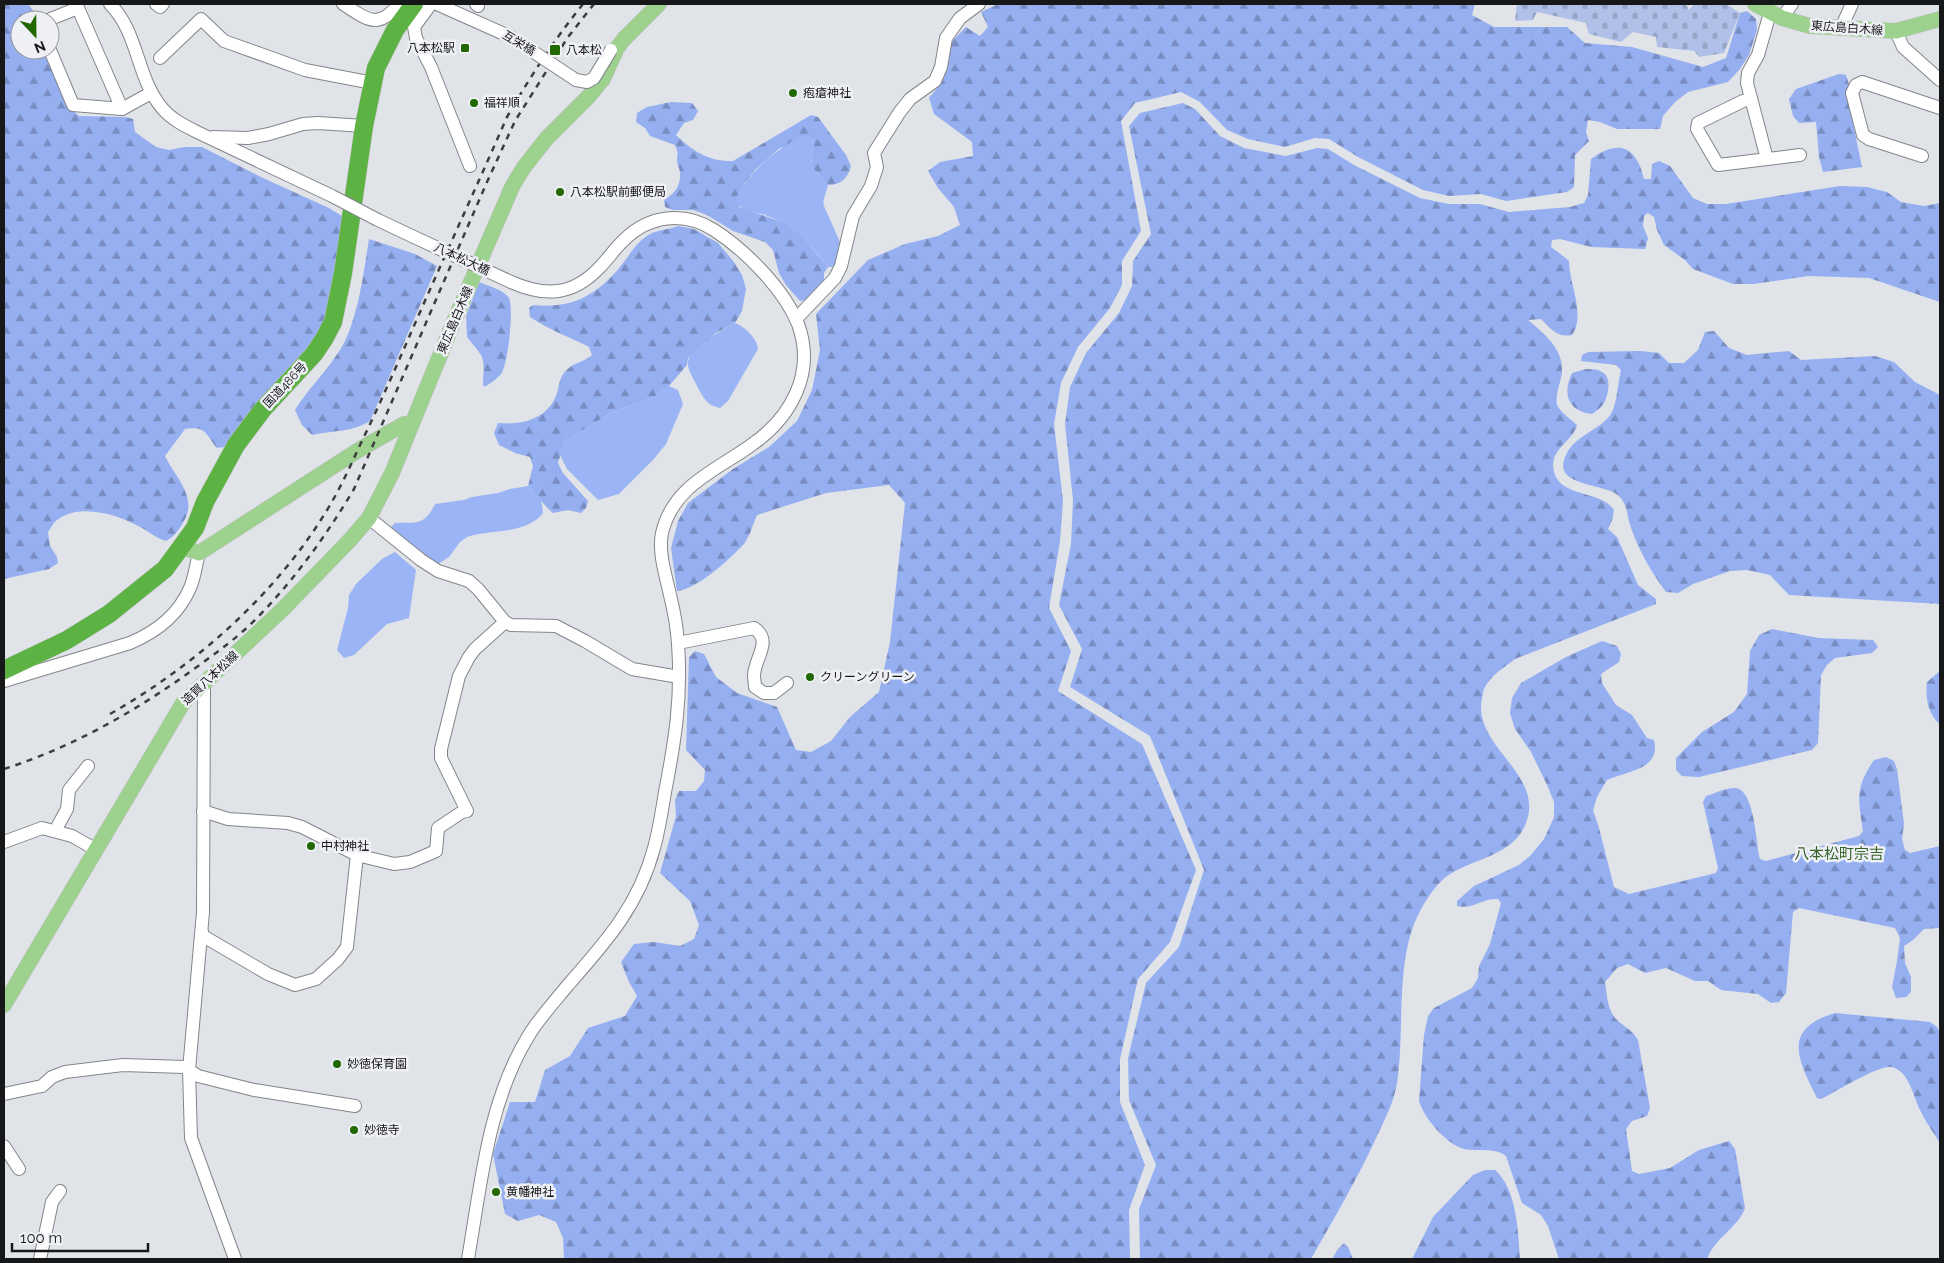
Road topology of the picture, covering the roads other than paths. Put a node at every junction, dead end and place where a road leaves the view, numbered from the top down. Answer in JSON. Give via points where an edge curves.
{"nodes":[{"id":1,"x":110,"y":4,"type":"edge"},
{"id":2,"x":156,"y":4,"type":"edge"},
{"id":3,"x":163,"y":4,"type":"edge"},
{"id":4,"x":343,"y":4,"type":"edge"},
{"id":5,"x":399,"y":4,"type":"edge"},
{"id":6,"x":414,"y":4,"type":"edge"},
{"id":7,"x":431,"y":4,"type":"edge"},
{"id":8,"x":438,"y":4,"type":"edge"},
{"id":9,"x":659,"y":4,"type":"edge"},
{"id":10,"x":978,"y":4,"type":"edge"},
{"id":11,"x":1792,"y":4,"type":"edge"},
{"id":12,"x":1852,"y":4,"type":"edge"},
{"id":13,"x":1765,"y":9,"type":"edge"},
{"id":14,"x":60,"y":15,"type":"edge"},
{"id":15,"x":1940,"y":19,"type":"edge"},
{"id":16,"x":1841,"y":28,"type":"junction"},
{"id":17,"x":1896,"y":32,"type":"junction"},
{"id":18,"x":614,"y":49,"type":"junction"},
{"id":19,"x":160,"y":58,"type":"dead end"},
{"id":20,"x":54,"y":60,"type":"edge"},
{"id":21,"x":1940,"y":80,"type":"edge"},
{"id":22,"x":373,"y":83,"type":"junction"},
{"id":23,"x":151,"y":93,"type":"junction"},
{"id":24,"x":1751,"y":99,"type":"junction"},
{"id":25,"x":1940,"y":108,"type":"edge"},
{"id":26,"x":122,"y":109,"type":"junction"},
{"id":27,"x":364,"y":126,"type":"junction"},
{"id":28,"x":207,"y":136,"type":"junction"},
{"id":29,"x":1800,"y":155,"type":"dead end"},
{"id":30,"x":1922,"y":156,"type":"dead end"},
{"id":31,"x":1767,"y":159,"type":"junction"},
{"id":32,"x":470,"y":166,"type":"dead end"},
{"id":33,"x":796,"y":319,"type":"junction"},
{"id":34,"x":411,"y":425,"type":"junction"},
{"id":35,"x":368,"y":518,"type":"junction"},
{"id":36,"x":183,"y":547,"type":"junction"},
{"id":37,"x":199,"y":553,"type":"junction"},
{"id":38,"x":505,"y":622,"type":"junction"},
{"id":39,"x":678,"y":643,"type":"junction"},
{"id":40,"x":4,"y":670,"type":"edge"},
{"id":41,"x":679,"y":677,"type":"junction"},
{"id":42,"x":4,"y":681,"type":"edge"},
{"id":43,"x":787,"y":683,"type":"dead end"},
{"id":44,"x":204,"y":684,"type":"junction"},
{"id":45,"x":88,"y":766,"type":"dead end"},
{"id":46,"x":203,"y":811,"type":"junction"},
{"id":47,"x":56,"y":831,"type":"junction"},
{"id":48,"x":4,"y":842,"type":"edge"},
{"id":49,"x":95,"y":850,"type":"junction"},
{"id":50,"x":357,"y":855,"type":"junction"},
{"id":51,"x":202,"y":932,"type":"junction"},
{"id":52,"x":4,"y":1005,"type":"edge"},
{"id":53,"x":189,"y":1070,"type":"junction"},
{"id":54,"x":4,"y":1094,"type":"edge"},
{"id":55,"x":355,"y":1106,"type":"dead end"},
{"id":56,"x":4,"y":1146,"type":"edge"},
{"id":57,"x":19,"y":1169,"type":"dead end"},
{"id":58,"x":60,"y":1191,"type":"dead end"},
{"id":59,"x":40,"y":1259,"type":"edge"},
{"id":60,"x":235,"y":1259,"type":"edge"},
{"id":61,"x":468,"y":1259,"type":"edge"}],
"edges":[{"from":1,"to":23,"type":"street","name":"八本松大橋","via":[[128,29]]},
{"from":2,"to":3,"type":"street","via":[[160,7]]},
{"from":4,"to":5,"type":"street","via":[[377,21]]},
{"from":6,"to":22,"type":"highway","name":"国道486号","via":[[395,30],[376,68]]},
{"from":7,"to":32,"type":"street","via":[[414,28],[416,38],[431,67]]},
{"from":8,"to":18,"type":"street","name":"互栄橋","bridge":true,"via":[[511,37],[576,80],[587,82],[594,78]]},
{"from":9,"to":18,"type":"main road","name":"東広島白木線"},
{"from":10,"to":33,"type":"street","via":[[960,18],[946,38],[935,81],[910,99],[874,152],[877,168],[871,186],[853,216],[841,266],[835,278]]},
{"from":11,"to":13,"type":"street"},
{"from":12,"to":16,"type":"street"},
{"from":13,"to":16,"type":"main road","name":"東広島白木線","via":[[1810,26]]},
{"from":13,"to":24,"type":"street","via":[[1758,55],[1748,72],[1746,84]]},
{"from":14,"to":26,"type":"street","via":[[78,8]]},
{"from":15,"to":17,"type":"main road","name":"東広島白木線"},
{"from":16,"to":17,"type":"main road","name":"東広島白木線"},
{"from":17,"to":21,"type":"street","via":[[1904,47]]},
{"from":18,"to":34,"type":"main road","name":"東広島白木線","via":[[602,79],[547,138],[512,187]]},
{"from":19,"to":22,"type":"street","via":[[201,19],[224,41],[305,70]]},
{"from":20,"to":26,"type":"street","via":[[73,105]]},
{"from":22,"to":27,"type":"highway","name":"国道486号"},
{"from":23,"to":26,"type":"street"},
{"from":23,"to":28,"type":"street","name":"八本松大橋","via":[[162,109]]},
{"from":24,"to":31,"type":"street"},
{"from":24,"to":31,"type":"street","via":[[1698,123],[1697,129],[1718,165]]},
{"from":25,"to":30,"type":"street","via":[[1862,82],[1852,93],[1863,134],[1869,139]]},
{"from":27,"to":28,"type":"street","via":[[318,123],[248,138]]},
{"from":27,"to":36,"type":"highway","name":"国道486号","via":[[333,322],[314,354],[263,409],[236,445]]},
{"from":28,"to":33,"type":"street","name":"八本松大橋","bridge":true,"via":[[511,282],[549,293],[581,284],[642,226],[660,219],[686,217],[714,230],[756,265],[784,297]]},
{"from":29,"to":31,"type":"street"},
{"from":33,"to":39,"type":"street","name":"八本松大橋","via":[[803,339],[805,361],[801,382],[792,402],[753,444],[687,488],[667,517],[661,535],[662,552]]},
{"from":34,"to":35,"type":"main road","name":"造賀八本松線","via":[[392,473]]},
{"from":34,"to":37,"type":"main road","via":[[404,424],[358,451]]},
{"from":35,"to":38,"type":"street","via":[[438,571],[469,581]]},
{"from":35,"to":44,"type":"main road","name":"造賀八本松線","via":[[316,576]]},
{"from":36,"to":37,"type":"main road"},
{"from":36,"to":40,"type":"highway","name":"国道486号","via":[[165,569],[109,614],[67,640]]},
{"from":37,"to":42,"type":"street","via":[[190,588],[176,610],[147,636]]},
{"from":38,"to":41,"type":"street","via":[[518,626],[556,626],[632,669]]},
{"from":38,"to":50,"type":"street","via":[[474,649],[459,676],[441,749],[442,758],[467,810],[438,828],[436,851],[410,862],[394,864]]},
{"from":39,"to":41,"type":"street","name":"八本松大橋"},
{"from":39,"to":43,"type":"street","via":[[754,628],[760,632],[764,642],[754,675],[755,686],[764,693],[774,693]]},
{"from":41,"to":61,"type":"street","name":"八本松大橋","via":[[676,740],[645,876],[621,922],[530,1032],[512,1064],[498,1102]]},
{"from":44,"to":46,"type":"street"},
{"from":44,"to":49,"type":"main road","name":"造賀八本松線","via":[[182,703]]},
{"from":45,"to":47,"type":"street","via":[[69,790],[67,809]]},
{"from":46,"to":50,"type":"street","via":[[228,819],[302,827]]},
{"from":46,"to":51,"type":"street"},
{"from":47,"to":48,"type":"street","via":[[42,828]]},
{"from":47,"to":49,"type":"street","via":[[72,836]]},
{"from":49,"to":52,"type":"main road","name":"造賀八本松線"},
{"from":50,"to":51,"type":"street","via":[[348,947],[316,979],[295,985],[268,974],[203,936]]},
{"from":51,"to":53,"type":"street"},
{"from":53,"to":54,"type":"street","via":[[184,1067],[123,1065],[65,1072],[42,1086]]},
{"from":53,"to":55,"type":"street","via":[[198,1076],[254,1090]]},
{"from":53,"to":60,"type":"street","via":[[191,1138]]},
{"from":56,"to":57,"type":"street"},
{"from":58,"to":59,"type":"street","via":[[52,1202]]}]}
